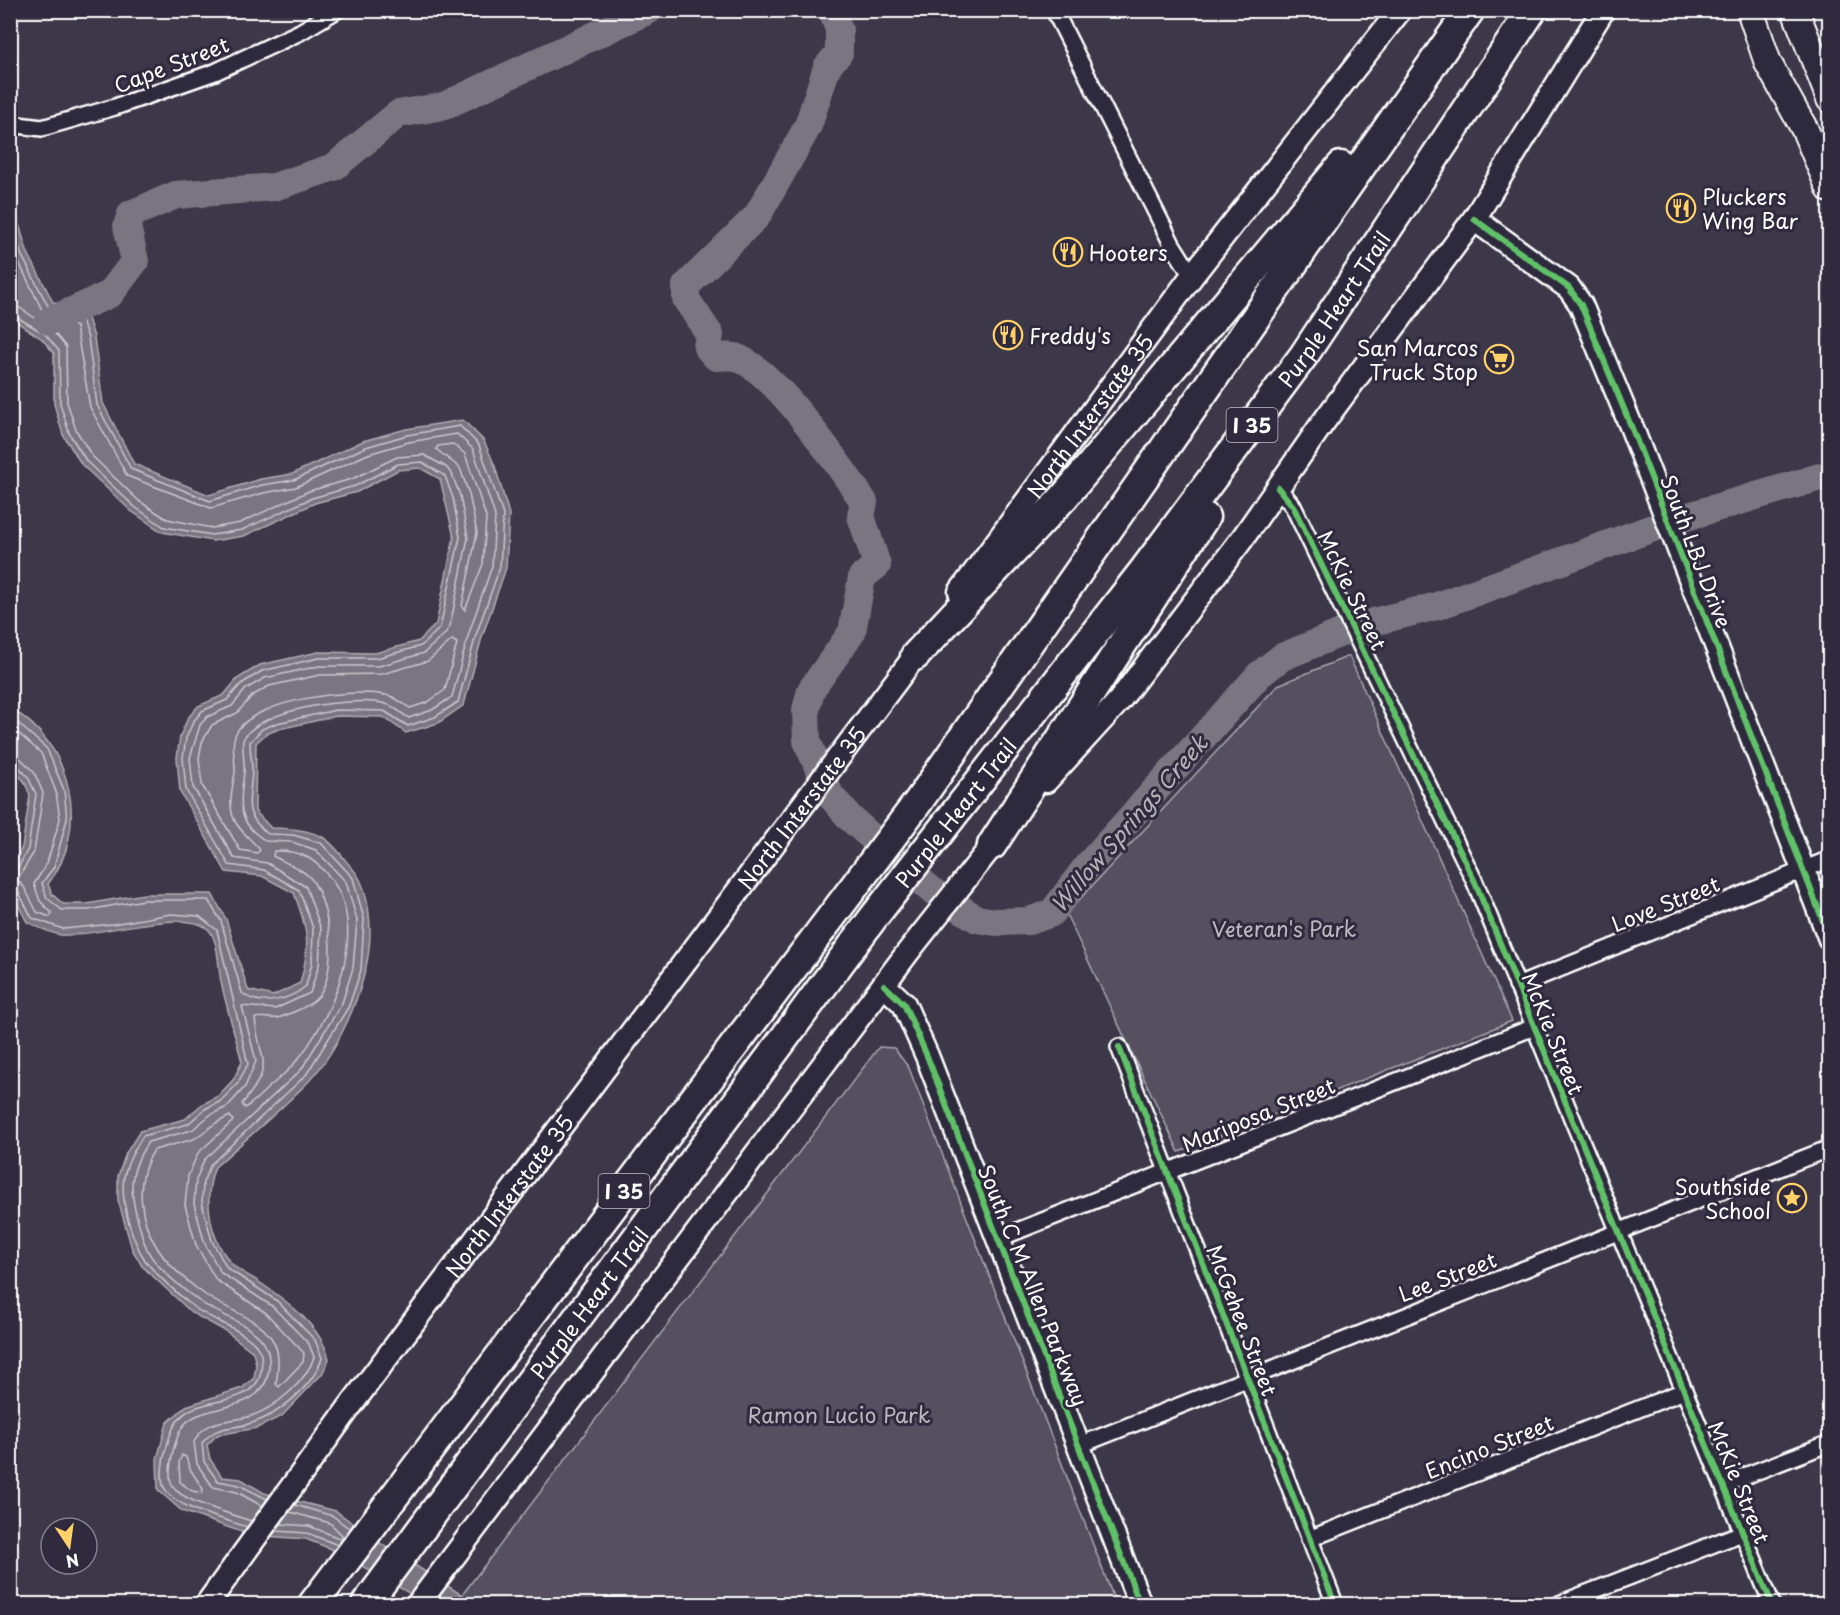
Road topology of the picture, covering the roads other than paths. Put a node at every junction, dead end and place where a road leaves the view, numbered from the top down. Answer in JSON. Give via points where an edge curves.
{"nodes":[{"id":1,"x":337,"y":10,"type":"edge"},
{"id":2,"x":1054,"y":10,"type":"edge"},
{"id":3,"x":1400,"y":10,"type":"edge"},
{"id":4,"x":1532,"y":10,"type":"edge"},
{"id":5,"x":1604,"y":10,"type":"edge"},
{"id":6,"x":1750,"y":10,"type":"edge"},
{"id":7,"x":1795,"y":10,"type":"edge"},
{"id":8,"x":1466,"y":16,"type":"edge"},
{"id":9,"x":1830,"y":99,"type":"edge"},
{"id":10,"x":10,"y":124,"type":"edge"},
{"id":11,"x":1830,"y":189,"type":"edge"},
{"id":12,"x":1474,"y":219,"type":"junction"},
{"id":13,"x":1192,"y":276,"type":"junction"},
{"id":14,"x":1290,"y":373,"type":"junction"},
{"id":15,"x":1278,"y":488,"type":"junction"},
{"id":16,"x":907,"y":666,"type":"junction"},
{"id":17,"x":991,"y":848,"type":"junction"},
{"id":18,"x":1830,"y":859,"type":"edge"},
{"id":19,"x":1802,"y":870,"type":"junction"},
{"id":20,"x":1830,"y":939,"type":"edge"},
{"id":21,"x":884,"y":985,"type":"junction"},
{"id":22,"x":1517,"y":986,"type":"junction"},
{"id":23,"x":1534,"y":1027,"type":"junction"},
{"id":24,"x":1119,"y":1047,"type":"dead end"},
{"id":25,"x":1830,"y":1148,"type":"edge"},
{"id":26,"x":1168,"y":1173,"type":"junction"},
{"id":27,"x":1618,"y":1232,"type":"junction"},
{"id":28,"x":997,"y":1239,"type":"junction"},
{"id":29,"x":1249,"y":1377,"type":"junction"},
{"id":30,"x":1684,"y":1391,"type":"junction"},
{"id":31,"x":1830,"y":1443,"type":"edge"},
{"id":32,"x":1080,"y":1445,"type":"junction"},
{"id":33,"x":1724,"y":1484,"type":"junction"},
{"id":34,"x":1742,"y":1533,"type":"junction"},
{"id":35,"x":1309,"y":1539,"type":"junction"},
{"id":36,"x":207,"y":1605,"type":"edge"},
{"id":37,"x":313,"y":1605,"type":"edge"},
{"id":38,"x":366,"y":1605,"type":"edge"},
{"id":39,"x":418,"y":1605,"type":"edge"},
{"id":40,"x":1140,"y":1605,"type":"edge"},
{"id":41,"x":1335,"y":1605,"type":"edge"},
{"id":42,"x":1559,"y":1605,"type":"edge"},
{"id":43,"x":1772,"y":1605,"type":"edge"}],
"edges":[{"from":1,"to":10,"type":"street","name":"Cape Street","via":[[215,72],[116,107],[42,128]]},
{"from":2,"to":13,"type":"street","via":[[1172,244]]},
{"from":3,"to":13,"type":"main road","name":"North Interstate 35"},
{"from":4,"to":14,"type":"highway","name":"Purple Heart Trail","number":"I 35"},
{"from":5,"to":12,"type":"main road"},
{"from":6,"to":11,"type":"main road","via":[[1768,63],[1805,130]]},
{"from":7,"to":9,"type":"main road"},
{"from":8,"to":16,"type":"highway","via":[[1064,496]]},
{"from":8,"to":37,"type":"highway","name":"Purple Heart Trail","number":"I 35","via":[[918,802]]},
{"from":12,"to":15,"type":"main road"},
{"from":12,"to":19,"type":"main road","name":"South LBJ Drive","via":[[1569,288],[1581,305]]},
{"from":13,"to":16,"type":"main road","name":"North Interstate 35"},
{"from":14,"to":17,"type":"highway","via":[[1198,529]]},
{"from":14,"to":38,"type":"highway","name":"Purple Heart Trail","number":"I 35","via":[[1144,570],[873,918]]},
{"from":15,"to":17,"type":"main road","via":[[1119,701],[1076,745]]},
{"from":15,"to":22,"type":"street","name":"McKie Street","via":[[1293,506],[1397,718],[1474,880]]},
{"from":16,"to":36,"type":"main road","name":"North Interstate 35","via":[[354,1401]]},
{"from":17,"to":21,"type":"main road"},
{"from":18,"to":19,"type":"street","name":"Love Street"},
{"from":19,"to":20,"type":"main road","name":"South LBJ Drive"},
{"from":19,"to":22,"type":"street","name":"Love Street"},
{"from":21,"to":28,"type":"main road","name":"South C M Allen Parkway","via":[[899,997],[909,1015]]},
{"from":21,"to":39,"type":"main road"},
{"from":22,"to":23,"type":"street","name":"McKie Street"},
{"from":23,"to":26,"type":"street","name":"Mariposa Street"},
{"from":23,"to":27,"type":"street","name":"McKie Street"},
{"from":24,"to":26,"type":"street","name":"McGehee Street"},
{"from":25,"to":27,"type":"street","name":"Lee Street"},
{"from":26,"to":28,"type":"street","name":"Mariposa Street"},
{"from":26,"to":29,"type":"street","name":"McGehee Street"},
{"from":27,"to":29,"type":"street","name":"Lee Street"},
{"from":27,"to":30,"type":"street","name":"McKie Street"},
{"from":28,"to":32,"type":"main road","name":"South C M Allen Parkway"},
{"from":29,"to":32,"type":"street","name":"Lee Street"},
{"from":29,"to":35,"type":"street","name":"McGehee Street"},
{"from":30,"to":33,"type":"street","name":"McKie Street"},
{"from":30,"to":35,"type":"street","name":"Encino Street"},
{"from":31,"to":33,"type":"street"},
{"from":32,"to":40,"type":"main road","name":"South C M Allen Parkway"},
{"from":33,"to":34,"type":"street","name":"McKie Street"},
{"from":34,"to":42,"type":"street"},
{"from":34,"to":43,"type":"street","name":"McKie Street"},
{"from":35,"to":41,"type":"street","name":"McGehee Street"}]}
